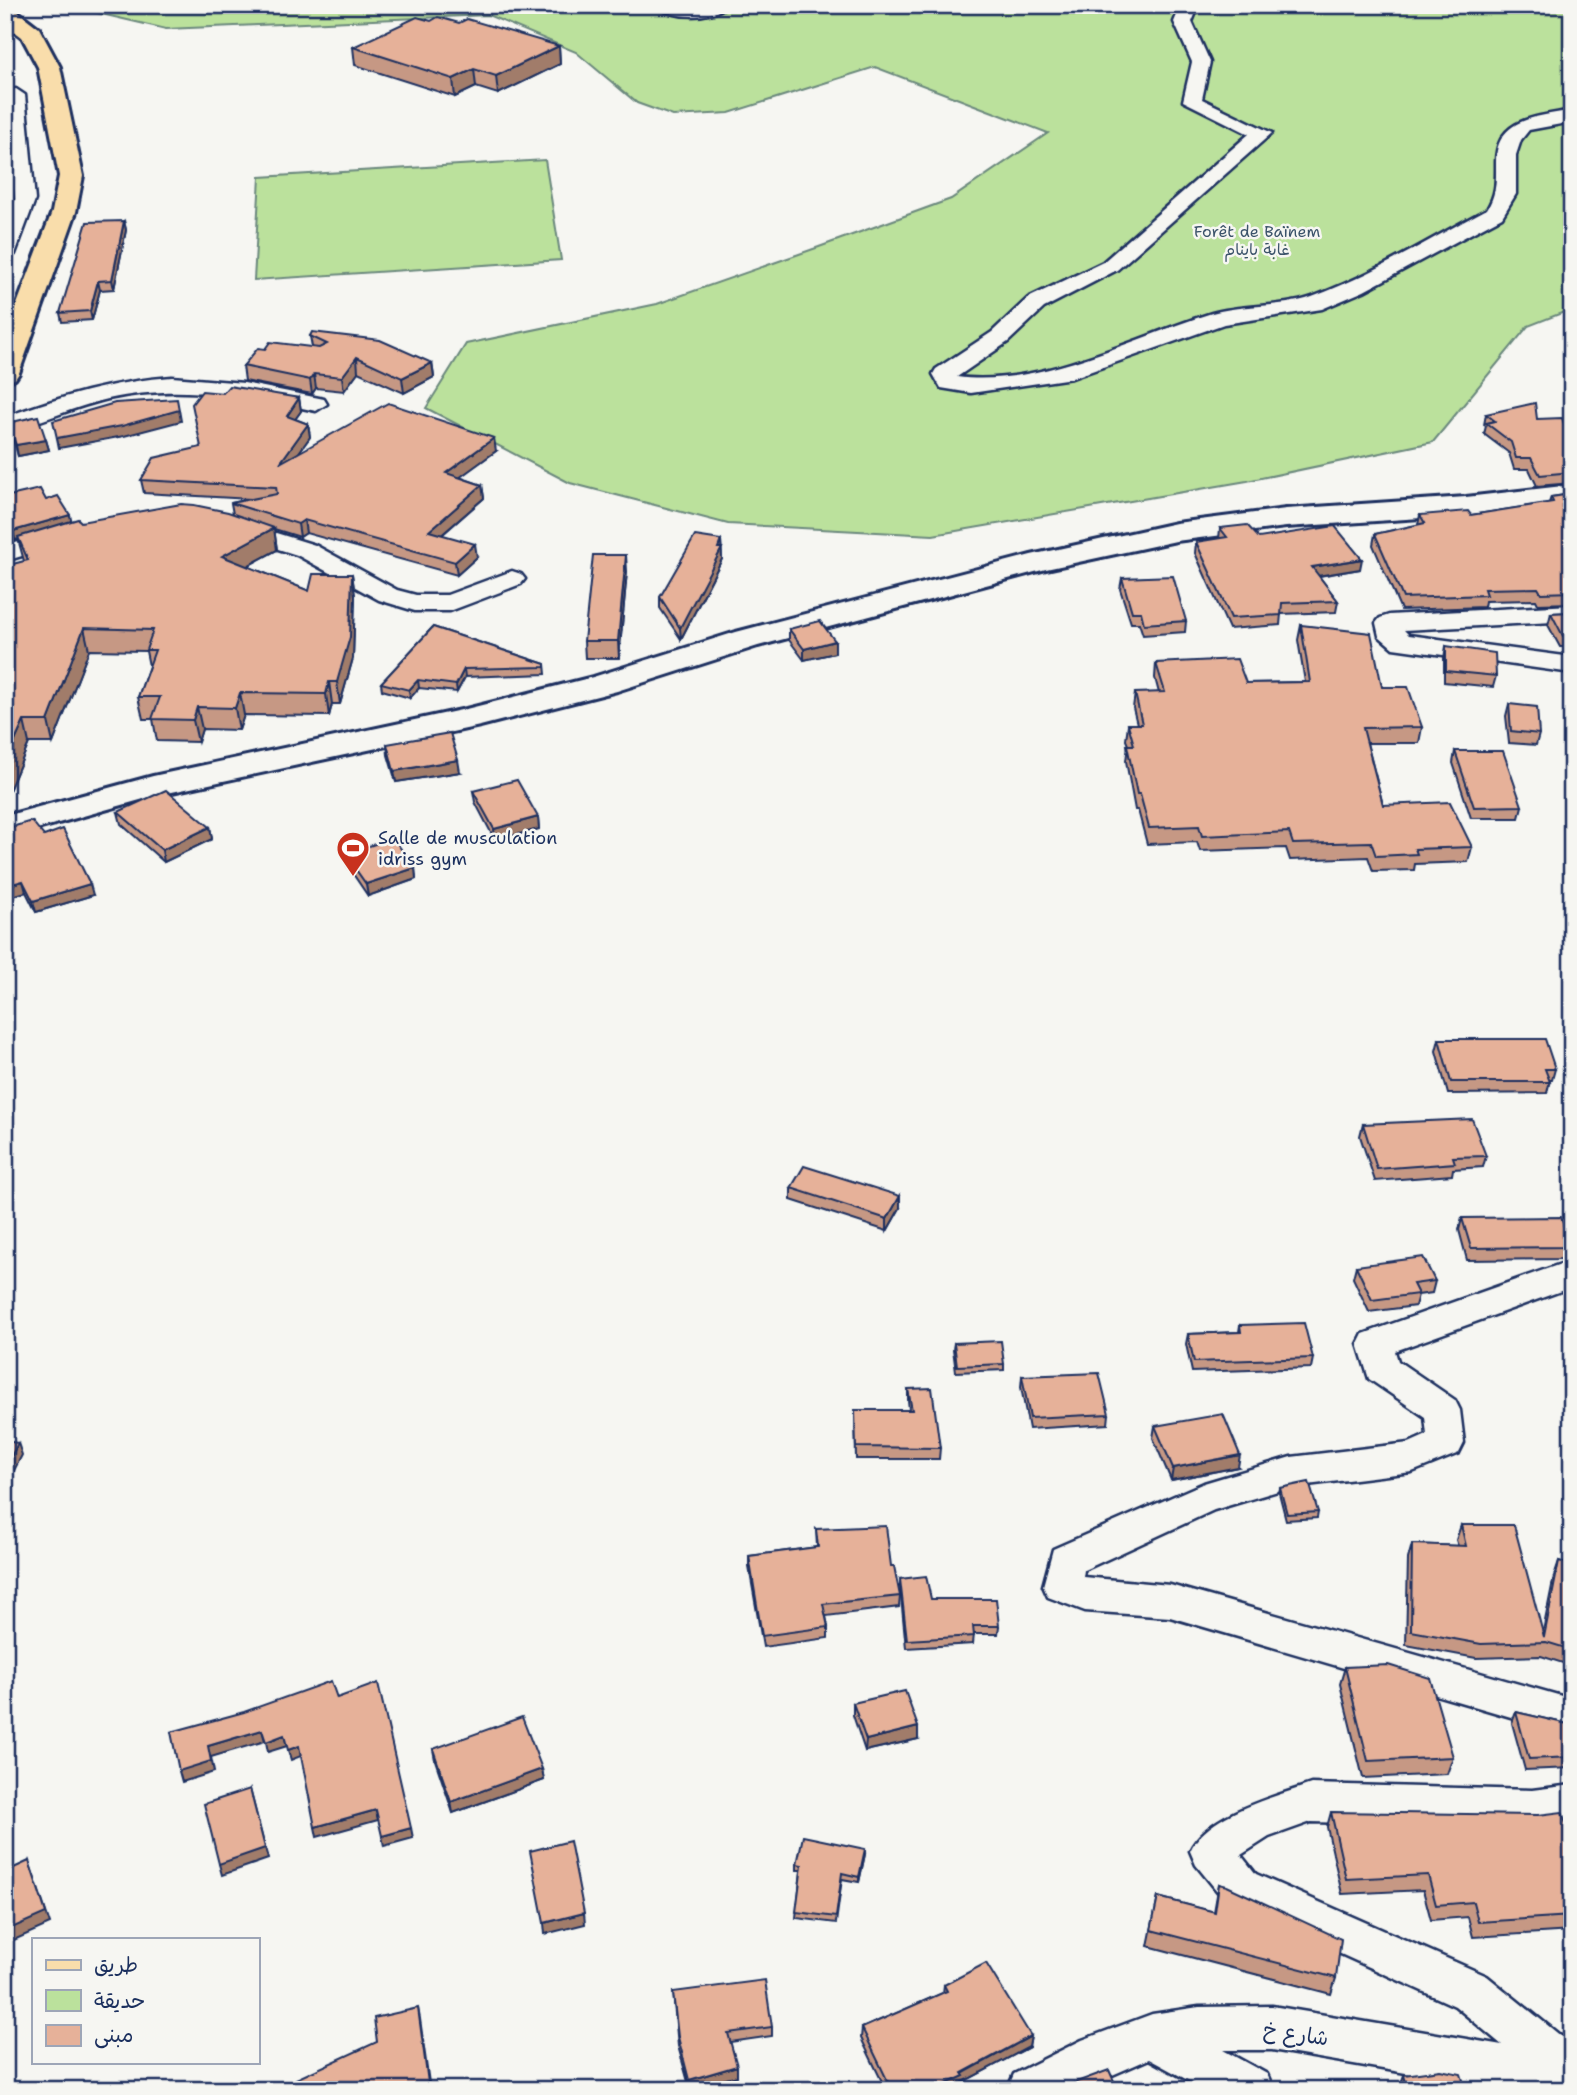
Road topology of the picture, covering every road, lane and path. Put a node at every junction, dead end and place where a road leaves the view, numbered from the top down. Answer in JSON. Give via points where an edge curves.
{"nodes":[{"id":1,"x":664,"y":5,"type":"edge"},
{"id":2,"x":718,"y":5,"type":"edge"},
{"id":3,"x":1190,"y":5,"type":"edge"},
{"id":4,"x":5,"y":13,"type":"edge"},
{"id":5,"x":5,"y":97,"type":"edge"},
{"id":6,"x":1572,"y":116,"type":"edge"},
{"id":7,"x":14,"y":144,"type":"edge"},
{"id":8,"x":13,"y":211,"type":"edge"},
{"id":9,"x":5,"y":254,"type":"edge"},
{"id":10,"x":5,"y":373,"type":"edge"},
{"id":11,"x":316,"y":404,"type":"dead end"},
{"id":12,"x":5,"y":425,"type":"edge"},
{"id":13,"x":1572,"y":494,"type":"edge"},
{"id":14,"x":214,"y":521,"type":"edge"},
{"id":15,"x":84,"y":532,"type":"edge"},
{"id":16,"x":5,"y":554,"type":"edge"},
{"id":17,"x":512,"y":579,"type":"dead end"},
{"id":18,"x":1572,"y":613,"type":"edge"},
{"id":19,"x":1572,"y":665,"type":"edge"},
{"id":20,"x":5,"y":827,"type":"edge"},
{"id":21,"x":1572,"y":1273,"type":"edge"},
{"id":22,"x":1572,"y":1717,"type":"edge"},
{"id":23,"x":1572,"y":1804,"type":"edge"},
{"id":24,"x":1152,"y":2036,"type":"junction"},
{"id":25,"x":1572,"y":2074,"type":"edge"},
{"id":26,"x":1572,"y":2079,"type":"edge"},
{"id":27,"x":1030,"y":2090,"type":"edge"},
{"id":28,"x":1251,"y":2090,"type":"edge"}],
"edges":[{"from":1,"to":2,"type":"street","via":[[705,12]]},
{"from":3,"to":6,"type":"street","via":[[1183,22],[1201,62],[1192,101],[1262,133],[1110,266],[1035,303],[1000,337],[944,373],[949,383],[996,384],[1072,371],[1220,318],[1314,304],[1346,291],[1495,213],[1506,194],[1506,155],[1512,139],[1523,127]]},
{"from":4,"to":10,"type":"main road","via":[[32,33],[49,67],[71,176],[64,212]]},
{"from":5,"to":7,"type":"street","via":[[16,95]]},
{"from":7,"to":8,"type":"street","via":[[25,200]]},
{"from":8,"to":9,"type":"street"},
{"from":11,"to":12,"type":"street","via":[[172,384],[67,402]]},
{"from":13,"to":20,"type":"street","via":[[1176,532],[908,596],[480,716],[153,786]]},
{"from":14,"to":17,"type":"street","via":[[306,550],[388,596],[415,603],[450,603]]},
{"from":15,"to":16,"type":"street"},
{"from":18,"to":19,"type":"street","via":[[1389,623],[1392,636],[1402,642]]},
{"from":21,"to":22,"type":"street","via":[[1376,1344],[1382,1369],[1442,1410],[1446,1444],[1412,1457],[1291,1472],[1204,1498],[1067,1560],[1062,1586],[1084,1595],[1170,1601]]},
{"from":23,"to":25,"type":"street","via":[[1532,1809],[1311,1803],[1255,1823],[1211,1851],[1241,1888],[1471,1991]]},
{"from":24,"to":26,"type":"street","name":"شارع خ","via":[[1199,2029],[1272,2028]]},
{"from":24,"to":27,"type":"street","name":"شارع خ","via":[[1098,2056]]},
{"from":24,"to":28,"type":"street"}]}
